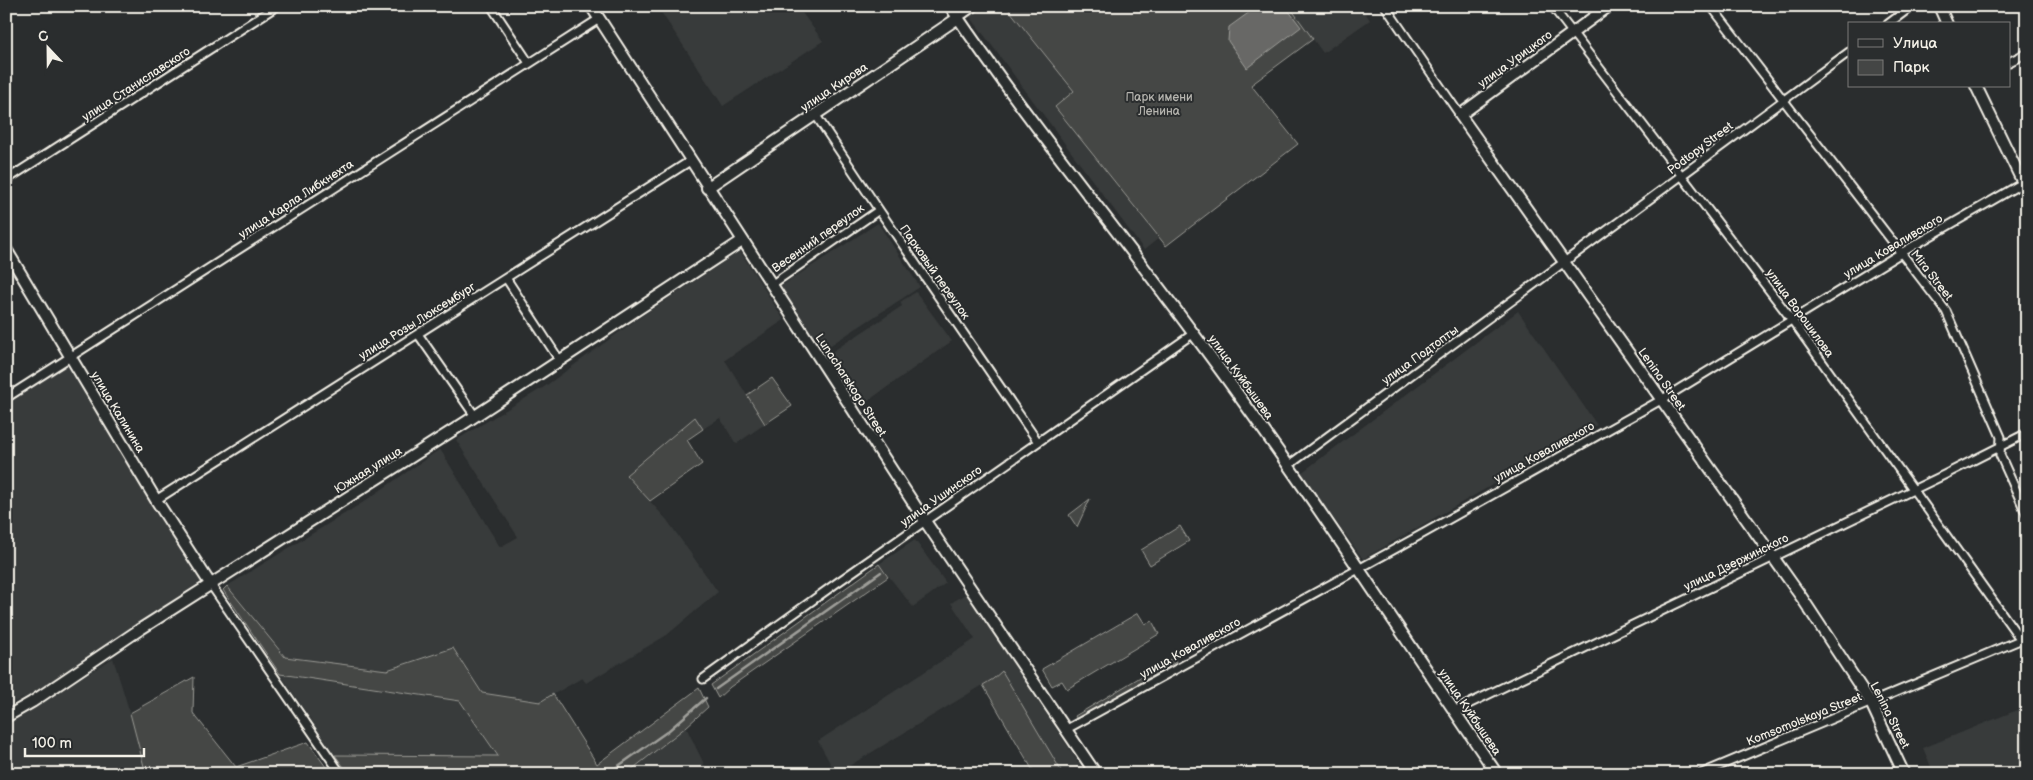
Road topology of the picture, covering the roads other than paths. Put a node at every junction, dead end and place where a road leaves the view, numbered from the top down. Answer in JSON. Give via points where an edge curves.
{"nodes":[{"id":1,"x":277,"y":6,"type":"edge"},
{"id":2,"x":491,"y":6,"type":"edge"},
{"id":3,"x":591,"y":6,"type":"edge"},
{"id":4,"x":950,"y":6,"type":"edge"},
{"id":5,"x":975,"y":6,"type":"edge"},
{"id":6,"x":1385,"y":6,"type":"edge"},
{"id":7,"x":1552,"y":6,"type":"edge"},
{"id":8,"x":1609,"y":6,"type":"edge"},
{"id":9,"x":1711,"y":6,"type":"edge"},
{"id":10,"x":1912,"y":6,"type":"edge"},
{"id":11,"x":1939,"y":6,"type":"edge"},
{"id":12,"x":958,"y":18,"type":"junction"},
{"id":13,"x":599,"y":19,"type":"junction"},
{"id":14,"x":1891,"y":22,"type":"edge"},
{"id":15,"x":1946,"y":22,"type":"edge"},
{"id":16,"x":1572,"y":33,"type":"junction"},
{"id":17,"x":1848,"y":53,"type":"edge"},
{"id":18,"x":2027,"y":53,"type":"edge"},
{"id":19,"x":2010,"y":62,"type":"edge"},
{"id":20,"x":529,"y":63,"type":"junction"},
{"id":21,"x":1977,"y":88,"type":"edge"},
{"id":22,"x":1782,"y":100,"type":"junction"},
{"id":23,"x":816,"y":114,"type":"junction"},
{"id":24,"x":1460,"y":115,"type":"junction"},
{"id":25,"x":690,"y":161,"type":"junction"},
{"id":26,"x":1682,"y":176,"type":"junction"},
{"id":27,"x":6,"y":180,"type":"edge"},
{"id":28,"x":2026,"y":185,"type":"edge"},
{"id":29,"x":708,"y":188,"type":"junction"},
{"id":30,"x":879,"y":210,"type":"junction"},
{"id":31,"x":742,"y":241,"type":"junction"},
{"id":32,"x":6,"y":249,"type":"edge"},
{"id":33,"x":1901,"y":253,"type":"junction"},
{"id":34,"x":1565,"y":262,"type":"junction"},
{"id":35,"x":506,"y":278,"type":"junction"},
{"id":36,"x":771,"y":285,"type":"junction"},
{"id":37,"x":1792,"y":320,"type":"junction"},
{"id":38,"x":1194,"y":333,"type":"junction"},
{"id":39,"x":418,"y":334,"type":"junction"},
{"id":40,"x":70,"y":356,"type":"junction"},
{"id":41,"x":560,"y":361,"type":"junction"},
{"id":42,"x":6,"y":398,"type":"edge"},
{"id":43,"x":1661,"y":400,"type":"junction"},
{"id":44,"x":475,"y":416,"type":"junction"},
{"id":45,"x":2027,"y":433,"type":"edge"},
{"id":46,"x":1038,"y":442,"type":"junction"},
{"id":47,"x":2000,"y":446,"type":"junction"},
{"id":48,"x":1289,"y":465,"type":"junction"},
{"id":49,"x":1914,"y":490,"type":"junction"},
{"id":50,"x":156,"y":500,"type":"junction"},
{"id":51,"x":2027,"y":515,"type":"edge"},
{"id":52,"x":925,"y":521,"type":"junction"},
{"id":53,"x":1773,"y":556,"type":"junction"},
{"id":54,"x":1358,"y":568,"type":"junction"},
{"id":55,"x":211,"y":585,"type":"junction"},
{"id":56,"x":2024,"y":638,"type":"edge"},
{"id":57,"x":703,"y":679,"type":"dead end"},
{"id":58,"x":1871,"y":703,"type":"junction"},
{"id":59,"x":1454,"y":711,"type":"junction"},
{"id":60,"x":6,"y":717,"type":"edge"},
{"id":61,"x":1065,"y":730,"type":"junction"},
{"id":62,"x":341,"y":774,"type":"edge"},
{"id":63,"x":1096,"y":774,"type":"edge"},
{"id":64,"x":1497,"y":774,"type":"edge"},
{"id":65,"x":1700,"y":774,"type":"edge"},
{"id":66,"x":1904,"y":774,"type":"edge"}],
"edges":[{"from":1,"to":27,"type":"street","name":"улица Станиславского"},
{"from":2,"to":20,"type":"street"},
{"from":3,"to":13,"type":"street","name":"Lunacharskogo Street"},
{"from":4,"to":12,"type":"street","name":"улица Куйбышева"},
{"from":5,"to":12,"type":"street","name":"улица Кирова"},
{"from":6,"to":24,"type":"street","name":"Lenina Street"},
{"from":7,"to":16,"type":"street","name":"улица Ворошилова"},
{"from":8,"to":16,"type":"street","name":"улица Урицкого"},
{"from":9,"to":22,"type":"street","name":"Mira Street"},
{"from":10,"to":14,"type":"street"},
{"from":11,"to":15,"type":"street"},
{"from":12,"to":23,"type":"street","name":"улица Кирова"},
{"from":12,"to":38,"type":"street","name":"улица Куйбышева"},
{"from":13,"to":20,"type":"street","name":"улица Карла Либкнехта"},
{"from":13,"to":25,"type":"street","name":"Lunacharskogo Street"},
{"from":16,"to":24,"type":"street","name":"улица Урицкого"},
{"from":16,"to":26,"type":"street","name":"улица Ворошилова"},
{"from":17,"to":22,"type":"street","name":"Podtopy Street"},
{"from":18,"to":19,"type":"street"},
{"from":20,"to":40,"type":"street","name":"улица Карла Либкнехта"},
{"from":21,"to":28,"type":"street"},
{"from":22,"to":26,"type":"street","name":"Podtopy Street"},
{"from":22,"to":33,"type":"street","name":"Mira Street"},
{"from":23,"to":29,"type":"street","name":"улица Кирова"},
{"from":23,"to":30,"type":"street","name":"Парковый переулок"},
{"from":24,"to":34,"type":"street","name":"Lenina Street"},
{"from":25,"to":29,"type":"street","name":"Lunacharskogo Street"},
{"from":25,"to":35,"type":"street","name":"улица Розы Люксембург"},
{"from":26,"to":34,"type":"street","name":"Podtopy Street"},
{"from":26,"to":37,"type":"street","name":"улица Ворошилова"},
{"from":28,"to":33,"type":"street","name":"улица Коваливского"},
{"from":29,"to":31,"type":"street","name":"Lunacharskogo Street"},
{"from":30,"to":36,"type":"street","name":"Весенний переулок"},
{"from":30,"to":46,"type":"street","name":"Парковый переулок"},
{"from":31,"to":36,"type":"street","name":"Lunacharskogo Street"},
{"from":31,"to":41,"type":"street","name":"Южная улица"},
{"from":32,"to":40,"type":"street","name":"улица Калинина"},
{"from":33,"to":37,"type":"street","name":"улица Коваливского"},
{"from":33,"to":47,"type":"street","name":"Mira Street","via":[[1953,324],[2001,436]]},
{"from":34,"to":43,"type":"street","name":"Lenina Street"},
{"from":34,"to":48,"type":"street","name":"улица Подтопты"},
{"from":35,"to":39,"type":"street","name":"улица Розы Люксембург"},
{"from":35,"to":41,"type":"street"},
{"from":36,"to":52,"type":"street","name":"Lunacharskogo Street"},
{"from":37,"to":43,"type":"street","name":"улица Коваливского"},
{"from":37,"to":49,"type":"street","name":"улица Ворошилова"},
{"from":38,"to":46,"type":"street","name":"улица Ушинского"},
{"from":38,"to":48,"type":"street","name":"улица Куйбышева"},
{"from":39,"to":44,"type":"street"},
{"from":39,"to":50,"type":"street","name":"улица Розы Люксембург"},
{"from":40,"to":42,"type":"street","name":"улица Карла Либкнехта"},
{"from":40,"to":50,"type":"street","name":"улица Калинина"},
{"from":41,"to":44,"type":"street","name":"Южная улица"},
{"from":43,"to":53,"type":"street","name":"Lenina Street"},
{"from":43,"to":54,"type":"street","name":"улица Коваливского"},
{"from":44,"to":55,"type":"street","name":"Южная улица"},
{"from":45,"to":47,"type":"street","name":"улица Дзержинского"},
{"from":46,"to":52,"type":"street","name":"улица Ушинского"},
{"from":47,"to":49,"type":"street","name":"улица Дзержинского"},
{"from":47,"to":51,"type":"street","name":"Mira Street","via":[[2000,455]]},
{"from":48,"to":54,"type":"street","name":"улица Куйбышева"},
{"from":49,"to":53,"type":"street","name":"улица Дзержинского"},
{"from":49,"to":56,"type":"street","name":"улица Ворошилова"},
{"from":50,"to":55,"type":"street","name":"улица Калинина"},
{"from":52,"to":57,"type":"street","name":"улица Ушинского"},
{"from":52,"to":61,"type":"street","name":"Lunacharskogo Street"},
{"from":53,"to":58,"type":"street","name":"Lenina Street"},
{"from":53,"to":59,"type":"street","name":"улица Дзержинского"},
{"from":54,"to":59,"type":"street","name":"улица Куйбышева"},
{"from":54,"to":61,"type":"street","name":"улица Коваливского"},
{"from":55,"to":60,"type":"street","name":"Южная улица"},
{"from":55,"to":62,"type":"street"},
{"from":56,"to":58,"type":"street","name":"Komsomolskaya Street"},
{"from":58,"to":65,"type":"street","name":"Komsomolskaya Street"},
{"from":58,"to":66,"type":"street","name":"Lenina Street"},
{"from":59,"to":64,"type":"street","name":"улица Куйбышева"},
{"from":61,"to":63,"type":"street","name":"Lunacharskogo Street"}]}
